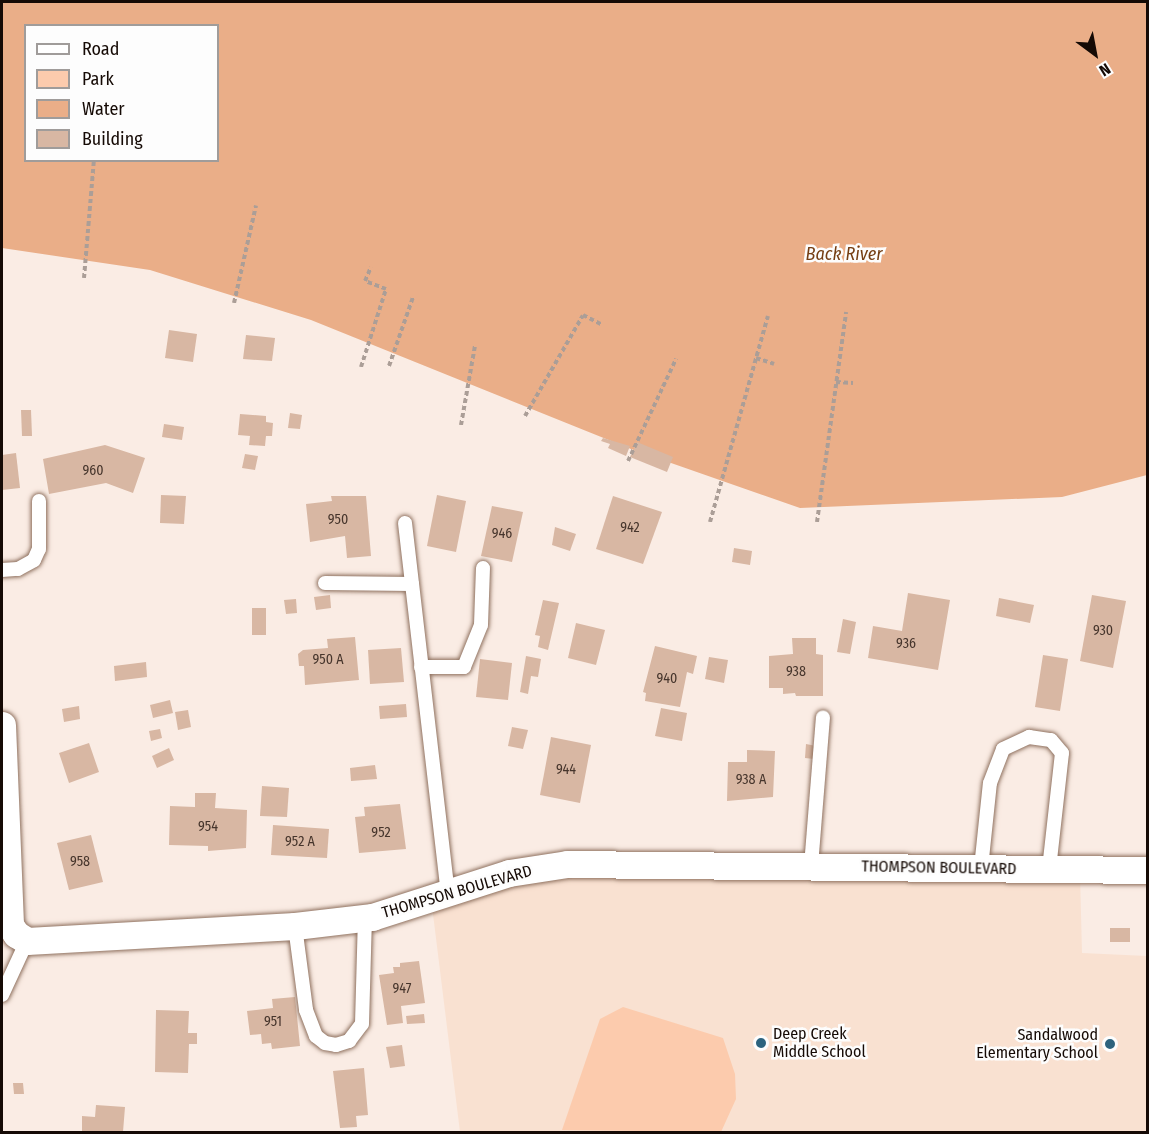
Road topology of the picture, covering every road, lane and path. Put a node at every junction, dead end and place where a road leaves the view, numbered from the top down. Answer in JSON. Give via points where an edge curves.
{"nodes":[{"id":1,"x":94,"y":162,"type":"edge"},
{"id":2,"x":256,"y":205,"type":"dead end"},
{"id":3,"x":371,"y":267,"type":"dead end"},
{"id":4,"x":84,"y":278,"type":"dead end"},
{"id":5,"x":413,"y":297,"type":"dead end"},
{"id":6,"x":234,"y":303,"type":"dead end"},
{"id":7,"x":846,"y":312,"type":"dead end"},
{"id":8,"x":768,"y":316,"type":"dead end"},
{"id":9,"x":603,"y":325,"type":"dead end"},
{"id":10,"x":475,"y":346,"type":"dead end"},
{"id":11,"x":756,"y":358,"type":"junction"},
{"id":12,"x":676,"y":359,"type":"dead end"},
{"id":13,"x":774,"y":364,"type":"dead end"},
{"id":14,"x":389,"y":366,"type":"dead end"},
{"id":15,"x":361,"y":367,"type":"dead end"},
{"id":16,"x":836,"y":382,"type":"junction"},
{"id":17,"x":853,"y":383,"type":"dead end"},
{"id":18,"x":525,"y":416,"type":"dead end"},
{"id":19,"x":461,"y":425,"type":"dead end"},
{"id":20,"x":628,"y":461,"type":"dead end"},
{"id":21,"x":39,"y":501,"type":"dead end"},
{"id":22,"x":710,"y":522,"type":"dead end"},
{"id":23,"x":817,"y":522,"type":"dead end"},
{"id":24,"x":405,"y":523,"type":"dead end"},
{"id":25,"x":483,"y":568,"type":"dead end"},
{"id":26,"x":2,"y":570,"type":"edge"},
{"id":27,"x":325,"y":583,"type":"dead end"},
{"id":28,"x":412,"y":584,"type":"junction"},
{"id":29,"x":421,"y":667,"type":"junction"},
{"id":30,"x":823,"y":717,"type":"dead end"},
{"id":31,"x":2,"y":725,"type":"edge"},
{"id":32,"x":811,"y":867,"type":"junction"},
{"id":33,"x":981,"y":868,"type":"junction"},
{"id":34,"x":1049,"y":869,"type":"junction"},
{"id":35,"x":1148,"y":870,"type":"edge"},
{"id":36,"x":448,"y":892,"type":"junction"},
{"id":37,"x":365,"y":918,"type":"junction"},
{"id":38,"x":295,"y":926,"type":"junction"},
{"id":39,"x":27,"y":941,"type":"junction"},
{"id":40,"x":2,"y":995,"type":"edge"}],
"edges":[{"from":1,"to":4,"type":"path"},
{"from":2,"to":6,"type":"path"},
{"from":3,"to":15,"type":"path","via":[[365,281],[386,289]]},
{"from":5,"to":14,"type":"path"},
{"from":7,"to":16,"type":"path"},
{"from":8,"to":11,"type":"path"},
{"from":9,"to":18,"type":"path","via":[[583,315]]},
{"from":10,"to":19,"type":"path"},
{"from":11,"to":13,"type":"path"},
{"from":11,"to":22,"type":"path"},
{"from":12,"to":20,"type":"path"},
{"from":16,"to":17,"type":"path"},
{"from":16,"to":23,"type":"path"},
{"from":21,"to":26,"type":"lane","via":[[39,549],[34,560],[18,569]]},
{"from":24,"to":28,"type":"lane"},
{"from":25,"to":29,"type":"lane","via":[[481,625],[464,667]]},
{"from":27,"to":28,"type":"lane"},
{"from":28,"to":29,"type":"lane"},
{"from":29,"to":36,"type":"lane"},
{"from":30,"to":32,"type":"lane"},
{"from":31,"to":39,"type":"street","via":[[10,925]]},
{"from":32,"to":33,"type":"street","name":"THOMPSON BOULEVARD"},
{"from":32,"to":36,"type":"street","name":"THOMPSON BOULEVARD","via":[[567,864],[509,873]]},
{"from":33,"to":34,"type":"street","name":"THOMPSON BOULEVARD"},
{"from":33,"to":34,"type":"lane","via":[[990,783],[1003,749],[1029,737],[1051,740],[1062,753]]},
{"from":34,"to":35,"type":"street","name":"THOMPSON BOULEVARD"},
{"from":36,"to":37,"type":"street","name":"THOMPSON BOULEVARD"},
{"from":37,"to":38,"type":"street","name":"THOMPSON BOULEVARD"},
{"from":37,"to":38,"type":"lane","via":[[362,1024],[349,1041],[336,1045],[316,1036],[306,1010]]},
{"from":38,"to":39,"type":"street","name":"THOMPSON BOULEVARD"},
{"from":39,"to":40,"type":"lane"}]}
